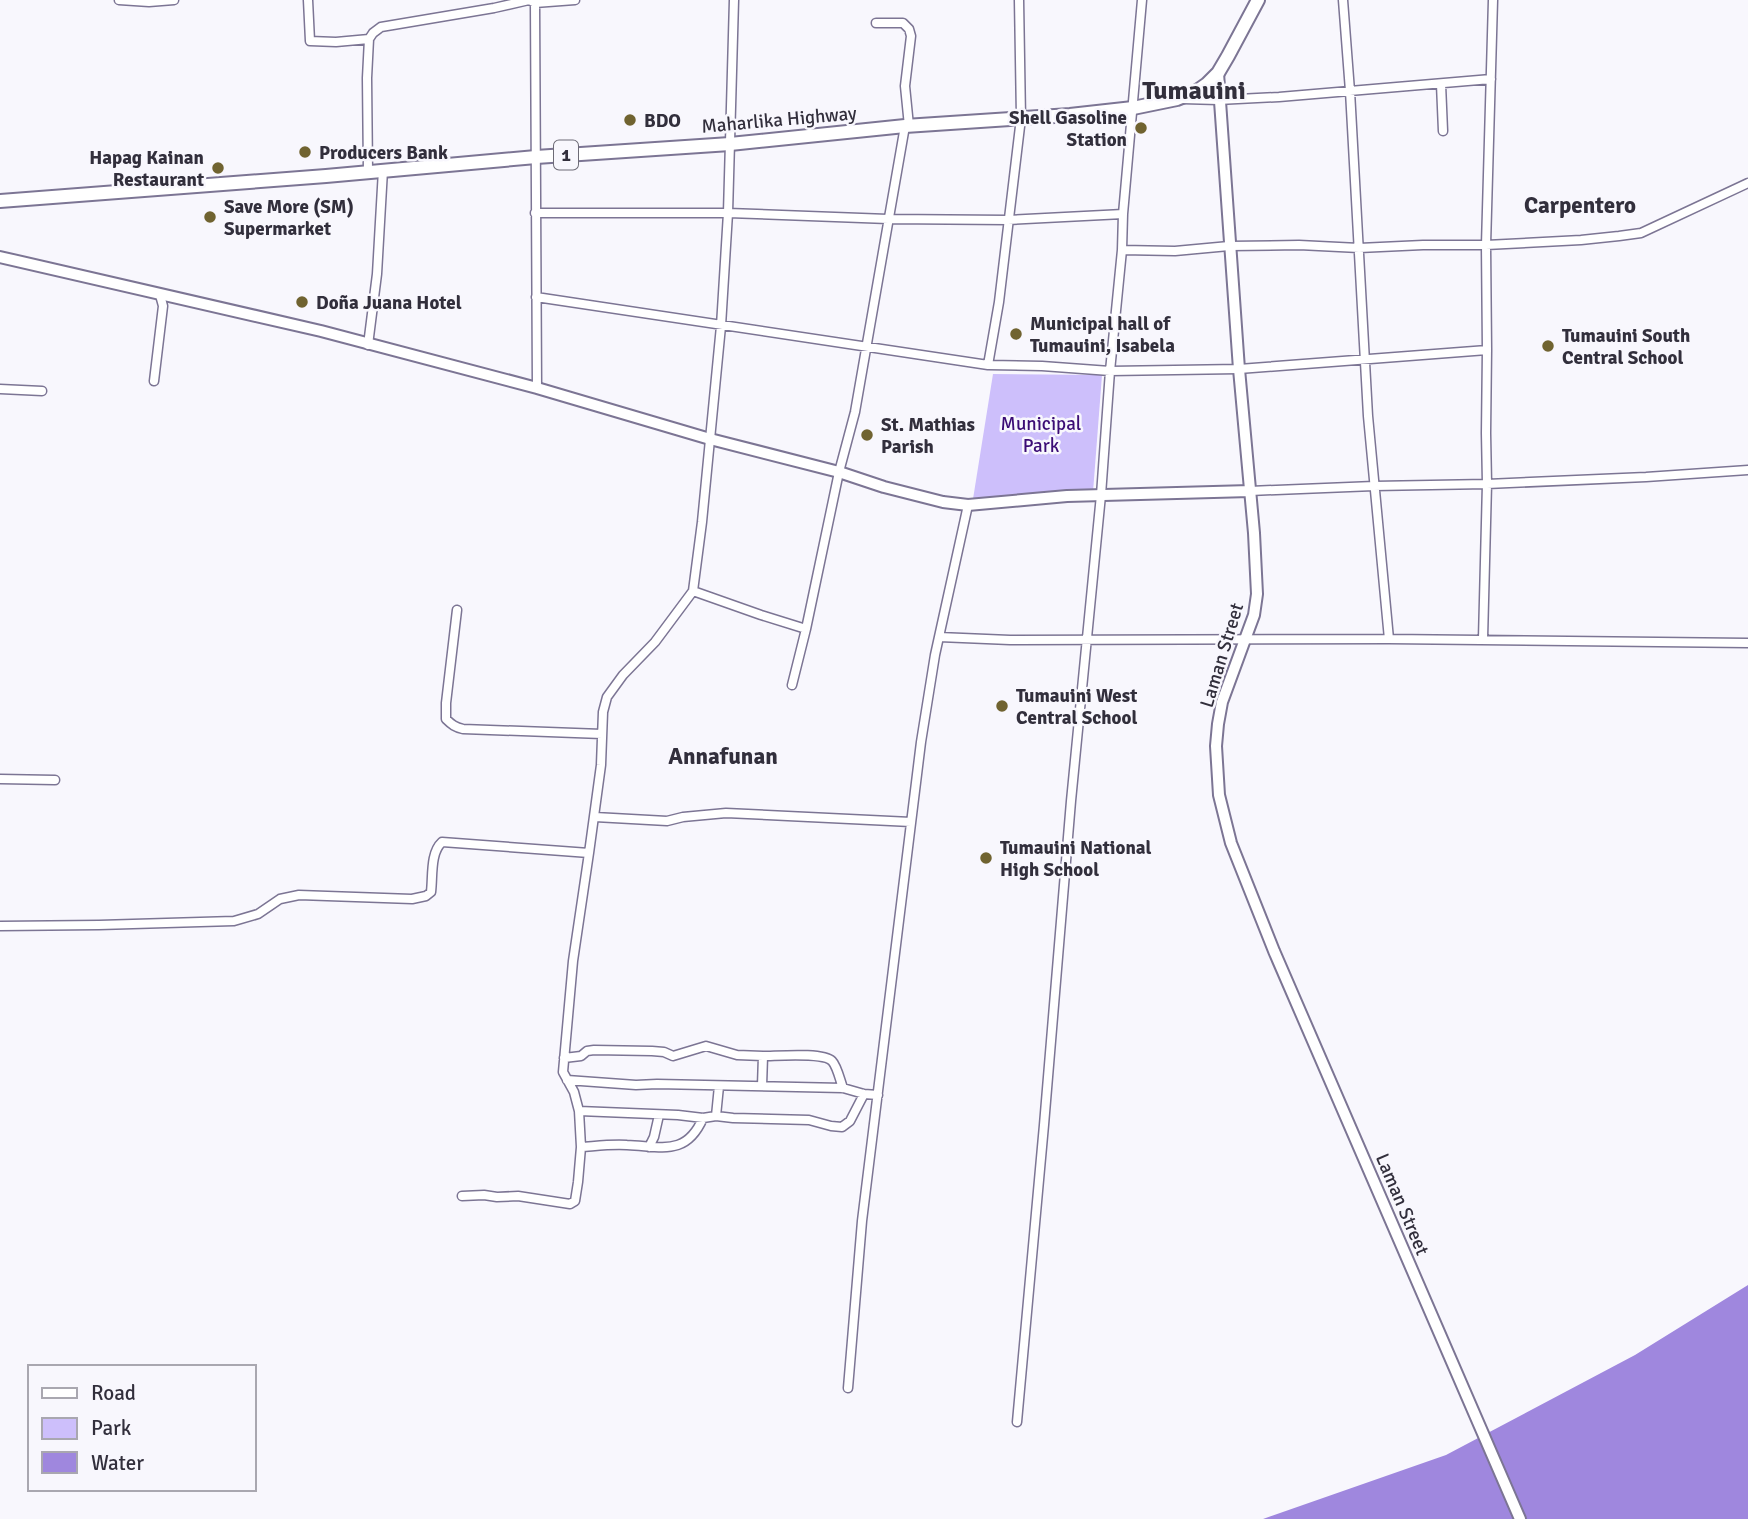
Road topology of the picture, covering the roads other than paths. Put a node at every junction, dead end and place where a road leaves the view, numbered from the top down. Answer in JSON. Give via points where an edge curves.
{"nodes":[{"id":1,"x":119,"y":0,"type":"edge"},
{"id":2,"x":174,"y":0,"type":"edge"},
{"id":3,"x":308,"y":0,"type":"edge"},
{"id":4,"x":575,"y":0,"type":"edge"},
{"id":5,"x":734,"y":0,"type":"edge"},
{"id":6,"x":1019,"y":0,"type":"edge"},
{"id":7,"x":1142,"y":0,"type":"edge"},
{"id":8,"x":1258,"y":0,"type":"edge"},
{"id":9,"x":1342,"y":0,"type":"edge"},
{"id":10,"x":1493,"y":0,"type":"edge"},
{"id":11,"x":531,"y":1,"type":"edge"},
{"id":12,"x":876,"y":23,"type":"dead end"},
{"id":13,"x":369,"y":39,"type":"junction"},
{"id":14,"x":1218,"y":73,"type":"junction"},
{"id":15,"x":1491,"y":79,"type":"junction"},
{"id":16,"x":1441,"y":84,"type":"junction"},
{"id":17,"x":1350,"y":91,"type":"junction"},
{"id":18,"x":1177,"y":99,"type":"junction"},
{"id":19,"x":1218,"y":100,"type":"junction"},
{"id":20,"x":1133,"y":108,"type":"junction"},
{"id":21,"x":1021,"y":118,"type":"junction"},
{"id":22,"x":907,"y":126,"type":"junction"},
{"id":23,"x":1443,"y":131,"type":"dead end"},
{"id":24,"x":730,"y":144,"type":"junction"},
{"id":25,"x":536,"y":157,"type":"junction"},
{"id":26,"x":383,"y":170,"type":"junction"},
{"id":27,"x":368,"y":172,"type":"junction"},
{"id":28,"x":1748,"y":183,"type":"edge"},
{"id":29,"x":0,"y":201,"type":"edge"},
{"id":30,"x":535,"y":213,"type":"junction"},
{"id":31,"x":728,"y":213,"type":"junction"},
{"id":32,"x":1123,"y":214,"type":"junction"},
{"id":33,"x":888,"y":219,"type":"junction"},
{"id":34,"x":1008,"y":220,"type":"junction"},
{"id":35,"x":1486,"y":245,"type":"junction"},
{"id":36,"x":1229,"y":246,"type":"junction"},
{"id":37,"x":1359,"y":248,"type":"junction"},
{"id":38,"x":1122,"y":250,"type":"junction"},
{"id":39,"x":0,"y":257,"type":"edge"},
{"id":40,"x":160,"y":295,"type":"junction"},
{"id":41,"x":536,"y":298,"type":"junction"},
{"id":42,"x":721,"y":326,"type":"junction"},
{"id":43,"x":368,"y":345,"type":"junction"},
{"id":44,"x":866,"y":346,"type":"junction"},
{"id":45,"x":1487,"y":350,"type":"junction"},
{"id":46,"x":1366,"y":359,"type":"junction"},
{"id":47,"x":988,"y":365,"type":"junction"},
{"id":48,"x":1239,"y":369,"type":"junction"},
{"id":49,"x":1110,"y":371,"type":"junction"},
{"id":50,"x":155,"y":381,"type":"dead end"},
{"id":51,"x":537,"y":388,"type":"junction"},
{"id":52,"x":0,"y":389,"type":"edge"},
{"id":53,"x":42,"y":391,"type":"dead end"},
{"id":54,"x":710,"y":439,"type":"junction"},
{"id":55,"x":1748,"y":470,"type":"edge"},
{"id":56,"x":839,"y":472,"type":"junction"},
{"id":57,"x":1487,"y":484,"type":"junction"},
{"id":58,"x":1374,"y":486,"type":"junction"},
{"id":59,"x":1250,"y":491,"type":"junction"},
{"id":60,"x":1101,"y":495,"type":"junction"},
{"id":61,"x":968,"y":505,"type":"junction"},
{"id":62,"x":693,"y":591,"type":"junction"},
{"id":63,"x":457,"y":610,"type":"dead end"},
{"id":64,"x":806,"y":629,"type":"junction"},
{"id":65,"x":939,"y":637,"type":"junction"},
{"id":66,"x":1245,"y":638,"type":"junction"},
{"id":67,"x":1389,"y":639,"type":"junction"},
{"id":68,"x":1483,"y":639,"type":"junction"},
{"id":69,"x":1086,"y":641,"type":"junction"},
{"id":70,"x":1748,"y":643,"type":"edge"},
{"id":71,"x":792,"y":685,"type":"dead end"},
{"id":72,"x":603,"y":734,"type":"junction"},
{"id":73,"x":0,"y":779,"type":"edge"},
{"id":74,"x":55,"y":780,"type":"dead end"},
{"id":75,"x":594,"y":817,"type":"junction"},
{"id":76,"x":911,"y":822,"type":"junction"},
{"id":77,"x":589,"y":853,"type":"junction"},
{"id":78,"x":0,"y":926,"type":"edge"},
{"id":79,"x":763,"y":1056,"type":"junction"},
{"id":80,"x":564,"y":1058,"type":"junction"},
{"id":81,"x":567,"y":1080,"type":"junction"},
{"id":82,"x":719,"y":1086,"type":"junction"},
{"id":83,"x":762,"y":1086,"type":"junction"},
{"id":84,"x":843,"y":1088,"type":"junction"},
{"id":85,"x":864,"y":1094,"type":"junction"},
{"id":86,"x":878,"y":1095,"type":"junction"},
{"id":87,"x":579,"y":1111,"type":"junction"},
{"id":88,"x":659,"y":1115,"type":"junction"},
{"id":89,"x":716,"y":1116,"type":"junction"},
{"id":90,"x":703,"y":1118,"type":"junction"},
{"id":91,"x":581,"y":1147,"type":"junction"},
{"id":92,"x":649,"y":1147,"type":"junction"},
{"id":93,"x":462,"y":1196,"type":"dead end"},
{"id":94,"x":848,"y":1388,"type":"dead end"},
{"id":95,"x":1017,"y":1422,"type":"dead end"},
{"id":96,"x":1520,"y":1519,"type":"edge"}],
"edges":[{"from":1,"to":2,"type":"street"},
{"from":3,"to":13,"type":"street","via":[[310,41]]},
{"from":4,"to":11,"type":"street"},
{"from":5,"to":24,"type":"street"},
{"from":6,"to":21,"type":"street"},
{"from":7,"to":20,"type":"street"},
{"from":8,"to":14,"type":"main road","name":"Maharlika Highway","number":"1"},
{"from":9,"to":17,"type":"street"},
{"from":10,"to":15,"type":"street"},
{"from":11,"to":13,"type":"street","via":[[381,27]]},
{"from":11,"to":25,"type":"street"},
{"from":12,"to":22,"type":"street","via":[[903,23],[909,29]]},
{"from":13,"to":27,"type":"street"},
{"from":14,"to":18,"type":"main road","name":"Maharlika Highway","number":"1","via":[[1197,91]]},
{"from":14,"to":19,"type":"main road","name":"Laman Street"},
{"from":15,"to":16,"type":"street"},
{"from":15,"to":35,"type":"street"},
{"from":16,"to":17,"type":"street"},
{"from":16,"to":23,"type":"street"},
{"from":17,"to":19,"type":"street"},
{"from":17,"to":37,"type":"street"},
{"from":18,"to":19,"type":"street"},
{"from":18,"to":20,"type":"main road","name":"Maharlika Highway","number":"1"},
{"from":19,"to":36,"type":"main road","name":"Laman Street"},
{"from":20,"to":21,"type":"main road","name":"Maharlika Highway","number":"1"},
{"from":20,"to":32,"type":"street"},
{"from":21,"to":22,"type":"main road","name":"Maharlika Highway","number":"1"},
{"from":21,"to":34,"type":"street"},
{"from":22,"to":24,"type":"main road","name":"Maharlika Highway","number":"1"},
{"from":22,"to":33,"type":"street"},
{"from":24,"to":25,"type":"main road","name":"Maharlika Highway","number":"1"},
{"from":24,"to":31,"type":"street"},
{"from":25,"to":26,"type":"main road","name":"Maharlika Highway","number":"1"},
{"from":25,"to":30,"type":"street"},
{"from":26,"to":27,"type":"main road","name":"Maharlika Highway","number":"1"},
{"from":26,"to":43,"type":"street"},
{"from":27,"to":29,"type":"main road","name":"Maharlika Highway","number":"1"},
{"from":28,"to":35,"type":"street","via":[[1641,233]]},
{"from":30,"to":31,"type":"street"},
{"from":30,"to":41,"type":"street"},
{"from":31,"to":33,"type":"street"},
{"from":31,"to":42,"type":"street"},
{"from":32,"to":34,"type":"street"},
{"from":32,"to":38,"type":"street"},
{"from":33,"to":34,"type":"street"},
{"from":33,"to":44,"type":"street"},
{"from":34,"to":47,"type":"street"},
{"from":35,"to":37,"type":"street"},
{"from":35,"to":45,"type":"street"},
{"from":36,"to":37,"type":"street"},
{"from":36,"to":38,"type":"street"},
{"from":36,"to":48,"type":"main road","name":"Laman Street"},
{"from":37,"to":46,"type":"street"},
{"from":38,"to":49,"type":"street"},
{"from":39,"to":40,"type":"main road"},
{"from":40,"to":43,"type":"main road"},
{"from":40,"to":50,"type":"street","via":[[163,306]]},
{"from":41,"to":42,"type":"street"},
{"from":41,"to":51,"type":"street"},
{"from":42,"to":44,"type":"street"},
{"from":42,"to":54,"type":"street"},
{"from":43,"to":51,"type":"main road"},
{"from":44,"to":47,"type":"street"},
{"from":44,"to":56,"type":"street"},
{"from":45,"to":46,"type":"street"},
{"from":45,"to":57,"type":"street"},
{"from":46,"to":48,"type":"street"},
{"from":46,"to":58,"type":"street"},
{"from":47,"to":49,"type":"street"},
{"from":48,"to":49,"type":"street"},
{"from":48,"to":59,"type":"main road","name":"Laman Street"},
{"from":49,"to":60,"type":"street"},
{"from":51,"to":54,"type":"main road"},
{"from":52,"to":53,"type":"street"},
{"from":54,"to":56,"type":"main road"},
{"from":54,"to":62,"type":"street"},
{"from":55,"to":57,"type":"street"},
{"from":56,"to":61,"type":"main road","via":[[926,499]]},
{"from":56,"to":64,"type":"street"},
{"from":57,"to":58,"type":"street"},
{"from":57,"to":68,"type":"street"},
{"from":58,"to":59,"type":"street"},
{"from":58,"to":67,"type":"street"},
{"from":59,"to":60,"type":"main road"},
{"from":59,"to":66,"type":"main road","name":"Laman Street","via":[[1257,594]]},
{"from":60,"to":61,"type":"main road"},
{"from":60,"to":69,"type":"street"},
{"from":61,"to":65,"type":"street"},
{"from":62,"to":64,"type":"street"},
{"from":62,"to":72,"type":"street","via":[[607,697]]},
{"from":63,"to":72,"type":"street","via":[[446,703],[450,724],[463,729]]},
{"from":64,"to":71,"type":"street"},
{"from":65,"to":69,"type":"street"},
{"from":65,"to":76,"type":"street"},
{"from":66,"to":67,"type":"street"},
{"from":66,"to":69,"type":"street"},
{"from":66,"to":96,"type":"main road","name":"Laman Street","via":[[1222,702],[1216,746],[1219,795],[1231,843]]},
{"from":67,"to":68,"type":"street"},
{"from":68,"to":70,"type":"street"},
{"from":69,"to":95,"type":"street"},
{"from":72,"to":75,"type":"street"},
{"from":73,"to":74,"type":"street"},
{"from":75,"to":76,"type":"street","via":[[667,821],[726,813]]},
{"from":75,"to":77,"type":"street"},
{"from":76,"to":86,"type":"street"},
{"from":77,"to":78,"type":"street","via":[[442,842],[437,846],[431,892],[412,899],[299,895],[234,921]]},
{"from":77,"to":80,"type":"street"},
{"from":79,"to":80,"type":"street","via":[[737,1055],[706,1046],[673,1056],[594,1050]]},
{"from":79,"to":83,"type":"street"},
{"from":79,"to":84,"type":"street","via":[[831,1059]]},
{"from":80,"to":81,"type":"street"},
{"from":81,"to":82,"type":"street"},
{"from":81,"to":87,"type":"street"},
{"from":82,"to":83,"type":"street"},
{"from":82,"to":89,"type":"street"},
{"from":83,"to":84,"type":"street"},
{"from":84,"to":85,"type":"street"},
{"from":85,"to":86,"type":"street"},
{"from":85,"to":89,"type":"street","via":[[842,1127]]},
{"from":86,"to":94,"type":"street"},
{"from":87,"to":88,"type":"street"},
{"from":87,"to":91,"type":"street"},
{"from":88,"to":90,"type":"street"},
{"from":88,"to":92,"type":"street"},
{"from":89,"to":90,"type":"street"},
{"from":90,"to":92,"type":"street","via":[[691,1139],[671,1148]]},
{"from":91,"to":92,"type":"street"},
{"from":91,"to":93,"type":"street","via":[[577,1194],[570,1204],[518,1196]]}]}
